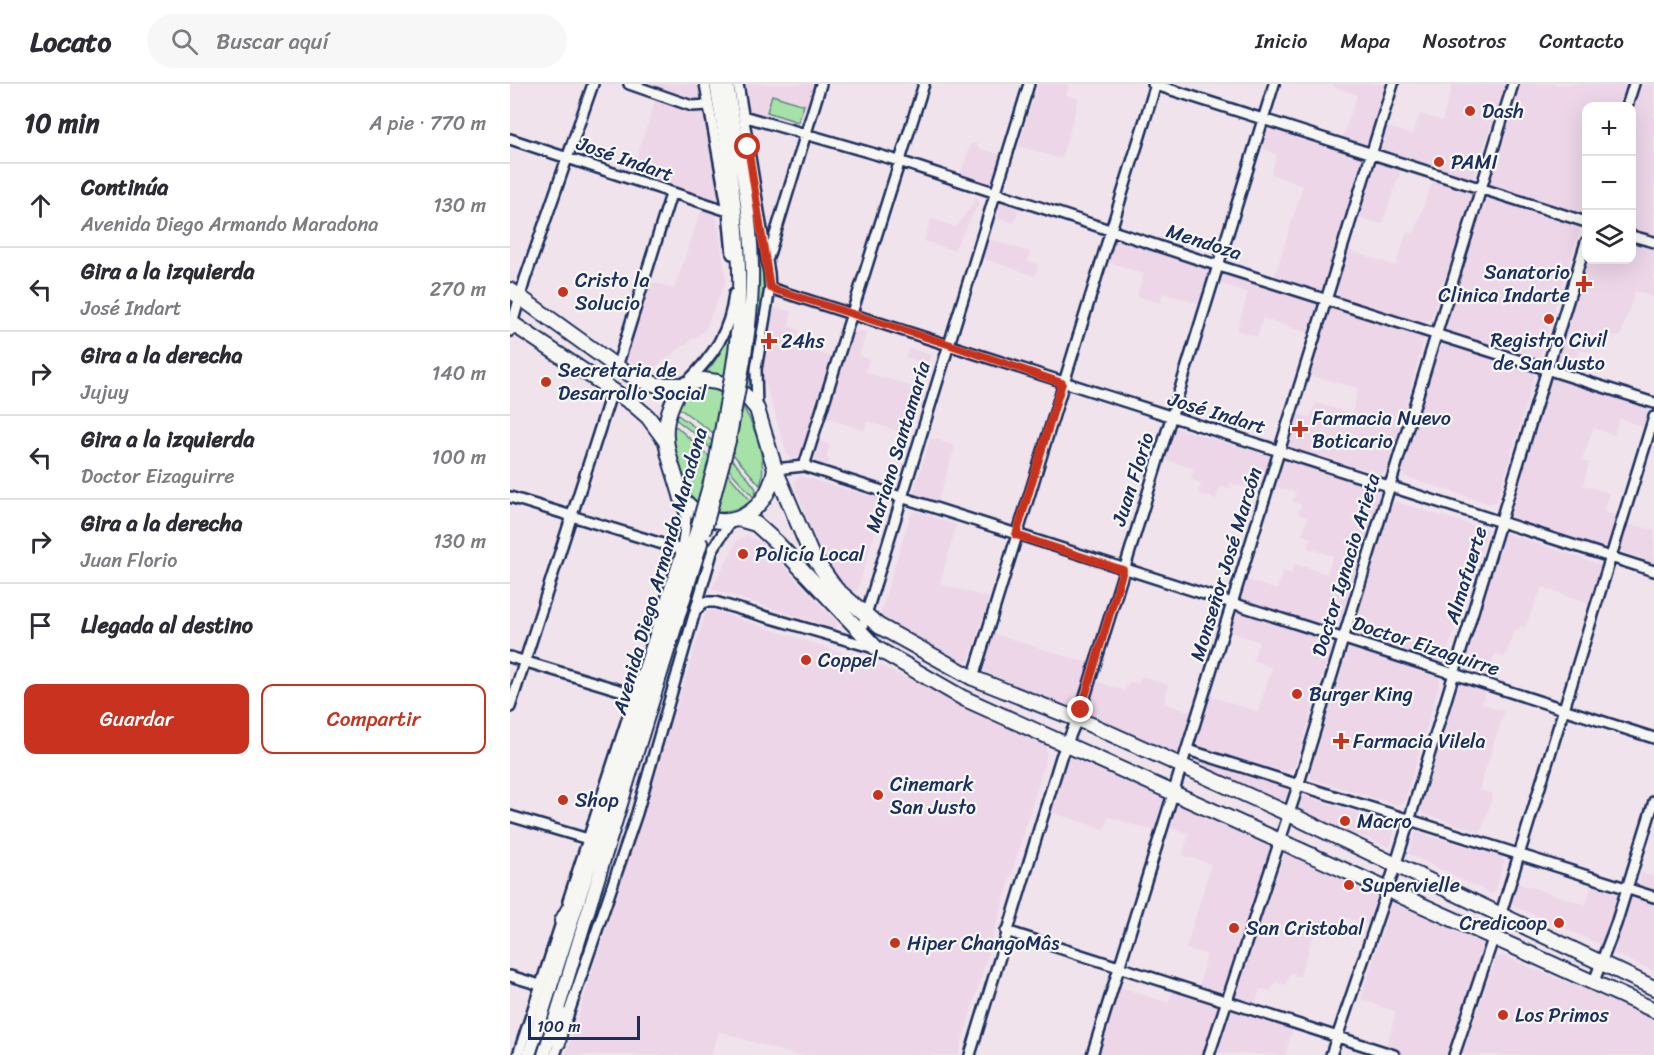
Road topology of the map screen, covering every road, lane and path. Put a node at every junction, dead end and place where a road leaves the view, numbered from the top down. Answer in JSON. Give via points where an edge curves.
{"nodes":[{"id":1,"x":593,"y":84,"type":"edge"},
{"id":2,"x":629,"y":84,"type":"edge"},
{"id":3,"x":705,"y":84,"type":"edge"},
{"id":4,"x":716,"y":84,"type":"edge"},
{"id":5,"x":727,"y":84,"type":"edge"},
{"id":6,"x":738,"y":84,"type":"edge"},
{"id":7,"x":821,"y":84,"type":"edge"},
{"id":8,"x":924,"y":84,"type":"edge"},
{"id":9,"x":1029,"y":84,"type":"edge"},
{"id":10,"x":1155,"y":84,"type":"edge"},
{"id":11,"x":1274,"y":84,"type":"edge"},
{"id":12,"x":1393,"y":84,"type":"edge"},
{"id":13,"x":1513,"y":84,"type":"edge"},
{"id":14,"x":1634,"y":84,"type":"edge"},
{"id":15,"x":1628,"y":102,"type":"edge"},
{"id":16,"x":709,"y":105,"type":"junction"},
{"id":17,"x":743,"y":116,"type":"junction"},
{"id":18,"x":1262,"y":120,"type":"junction"},
{"id":19,"x":805,"y":134,"type":"junction"},
{"id":20,"x":510,"y":139,"type":"edge"},
{"id":21,"x":1371,"y":154,"type":"junction"},
{"id":22,"x":567,"y":158,"type":"junction"},
{"id":23,"x":899,"y":161,"type":"junction"},
{"id":24,"x":1481,"y":189,"type":"junction"},
{"id":25,"x":995,"y":193,"type":"junction"},
{"id":26,"x":671,"y":194,"type":"junction"},
{"id":27,"x":728,"y":211,"type":"junction"},
{"id":28,"x":1582,"y":220,"type":"edge"},
{"id":29,"x":1110,"y":230,"type":"junction"},
{"id":30,"x":1636,"y":237,"type":"edge"},
{"id":31,"x":1654,"y":242,"type":"edge"},
{"id":32,"x":1582,"y":258,"type":"edge"},
{"id":33,"x":767,"y":260,"type":"junction"},
{"id":34,"x":1216,"y":265,"type":"junction"},
{"id":35,"x":770,"y":288,"type":"junction"},
{"id":36,"x":515,"y":293,"type":"edge"},
{"id":37,"x":1326,"y":300,"type":"junction"},
{"id":38,"x":851,"y":314,"type":"junction"},
{"id":39,"x":511,"y":326,"type":"edge"},
{"id":40,"x":1436,"y":335,"type":"junction"},
{"id":41,"x":948,"y":344,"type":"junction"},
{"id":42,"x":617,"y":367,"type":"junction"},
{"id":43,"x":1548,"y":370,"type":"junction"},
{"id":44,"x":737,"y":375,"type":"junction"},
{"id":45,"x":1062,"y":383,"type":"junction"},
{"id":46,"x":684,"y":384,"type":"junction"},
{"id":47,"x":612,"y":391,"type":"junction"},
{"id":48,"x":1654,"y":403,"type":"edge"},
{"id":49,"x":757,"y":409,"type":"junction"},
{"id":50,"x":1654,"y":417,"type":"edge"},
{"id":51,"x":1172,"y":418,"type":"junction"},
{"id":52,"x":666,"y":442,"type":"junction"},
{"id":53,"x":1280,"y":452,"type":"junction"},
{"id":54,"x":804,"y":466,"type":"junction"},
{"id":55,"x":775,"y":469,"type":"junction"},
{"id":56,"x":1389,"y":487,"type":"junction"},
{"id":57,"x":510,"y":497,"type":"edge"},
{"id":58,"x":901,"y":498,"type":"junction"},
{"id":59,"x":682,"y":499,"type":"junction"},
{"id":60,"x":571,"y":516,"type":"junction"},
{"id":61,"x":735,"y":519,"type":"junction"},
{"id":62,"x":1501,"y":523,"type":"junction"},
{"id":63,"x":700,"y":531,"type":"junction"},
{"id":64,"x":1016,"y":535,"type":"junction"},
{"id":65,"x":682,"y":550,"type":"junction"},
{"id":66,"x":1611,"y":557,"type":"junction"},
{"id":67,"x":1123,"y":570,"type":"junction"},
{"id":68,"x":1654,"y":571,"type":"edge"},
{"id":69,"x":1231,"y":604,"type":"junction"},
{"id":70,"x":695,"y":611,"type":"junction"},
{"id":71,"x":865,"y":614,"type":"junction"},
{"id":72,"x":860,"y":634,"type":"junction"},
{"id":73,"x":1343,"y":639,"type":"junction"},
{"id":74,"x":876,"y":648,"type":"junction"},
{"id":75,"x":510,"y":657,"type":"edge"},
{"id":76,"x":524,"y":662,"type":"junction"},
{"id":77,"x":1454,"y":674,"type":"junction"},
{"id":78,"x":973,"y":678,"type":"junction"},
{"id":79,"x":636,"y":695,"type":"junction"},
{"id":80,"x":510,"y":707,"type":"edge"},
{"id":81,"x":1563,"y":708,"type":"junction"},
{"id":82,"x":1077,"y":719,"type":"junction"},
{"id":83,"x":1654,"y":738,"type":"edge"},
{"id":84,"x":1065,"y":746,"type":"junction"},
{"id":85,"x":1188,"y":750,"type":"junction"},
{"id":86,"x":1182,"y":768,"type":"junction"},
{"id":87,"x":1298,"y":786,"type":"junction"},
{"id":88,"x":1173,"y":793,"type":"junction"},
{"id":89,"x":1654,"y":801,"type":"edge"},
{"id":90,"x":1289,"y":814,"type":"junction"},
{"id":91,"x":510,"y":816,"type":"edge"},
{"id":92,"x":1408,"y":821,"type":"junction"},
{"id":93,"x":588,"y":839,"type":"junction"},
{"id":94,"x":1281,"y":839,"type":"junction"},
{"id":95,"x":1519,"y":854,"type":"junction"},
{"id":96,"x":592,"y":863,"type":"junction"},
{"id":97,"x":1396,"y":863,"type":"junction"},
{"id":98,"x":1387,"y":889,"type":"junction"},
{"id":99,"x":1627,"y":889,"type":"junction"},
{"id":100,"x":1654,"y":897,"type":"edge"},
{"id":101,"x":1501,"y":913,"type":"junction"},
{"id":102,"x":561,"y":921,"type":"junction"},
{"id":103,"x":1006,"y":931,"type":"junction"},
{"id":104,"x":1493,"y":939,"type":"junction"},
{"id":105,"x":1602,"y":964,"type":"junction"},
{"id":106,"x":1119,"y":969,"type":"junction"},
{"id":107,"x":510,"y":976,"type":"edge"},
{"id":108,"x":570,"y":977,"type":"junction"},
{"id":109,"x":1593,"y":984,"type":"junction"},
{"id":110,"x":540,"y":985,"type":"junction"},
{"id":111,"x":1654,"y":988,"type":"edge"},
{"id":112,"x":1226,"y":1002,"type":"junction"},
{"id":113,"x":1654,"y":1010,"type":"edge"},
{"id":114,"x":1337,"y":1037,"type":"junction"},
{"id":115,"x":557,"y":1049,"type":"edge"},
{"id":116,"x":518,"y":1055,"type":"edge"},
{"id":117,"x":529,"y":1055,"type":"edge"},
{"id":118,"x":544,"y":1055,"type":"edge"},
{"id":119,"x":970,"y":1055,"type":"edge"},
{"id":120,"x":1092,"y":1055,"type":"edge"},
{"id":121,"x":1209,"y":1055,"type":"edge"},
{"id":122,"x":1331,"y":1055,"type":"edge"},
{"id":123,"x":1394,"y":1055,"type":"edge"},
{"id":124,"x":1454,"y":1055,"type":"edge"}],
"edges":[{"from":1,"to":22,"type":"street"},
{"from":2,"to":16,"type":"street","via":[[692,106]]},
{"from":3,"to":16,"type":"street"},
{"from":4,"to":44,"type":"main road","name":"Avenida Diego Armando Maradona","via":[[739,233]]},
{"from":5,"to":44,"type":"main road","name":"Avenida Diego Armando Maradona","via":[[752,267],[750,322]]},
{"from":6,"to":17,"type":"street"},
{"from":7,"to":19,"type":"street"},
{"from":8,"to":23,"type":"street"},
{"from":9,"to":25,"type":"street","name":"Mariano Santamaría"},
{"from":10,"to":18,"type":"street"},
{"from":10,"to":29,"type":"street"},
{"from":11,"to":18,"type":"street","name":"Juan Florio"},
{"from":12,"to":21,"type":"street","name":"Monseñor José Marcón"},
{"from":13,"to":24,"type":"street","name":"Doctor Ignacio Arieta"},
{"from":14,"to":15,"type":"street"},
{"from":16,"to":27,"type":"street"},
{"from":17,"to":19,"type":"street","name":"Mendoza"},
{"from":17,"to":33,"type":"street"},
{"from":18,"to":21,"type":"street"},
{"from":18,"to":34,"type":"street","name":"Juan Florio"},
{"from":19,"to":23,"type":"street","name":"Mendoza"},
{"from":19,"to":33,"type":"street"},
{"from":20,"to":22,"type":"street","name":"José Indart"},
{"from":21,"to":24,"type":"street"},
{"from":21,"to":37,"type":"street","name":"Monseñor José Marcón"},
{"from":22,"to":26,"type":"street","name":"José Indart"},
{"from":22,"to":36,"type":"street"},
{"from":23,"to":25,"type":"street","name":"Mendoza"},
{"from":23,"to":38,"type":"street"},
{"from":24,"to":28,"type":"street"},
{"from":24,"to":40,"type":"street","name":"Doctor Ignacio Arieta"},
{"from":25,"to":29,"type":"street","name":"Mendoza"},
{"from":25,"to":41,"type":"street","name":"Mariano Santamaría"},
{"from":26,"to":27,"type":"street","name":"José Indart"},
{"from":26,"to":42,"type":"street"},
{"from":27,"to":46,"type":"street","via":[[733,308],[716,350]]},
{"from":29,"to":34,"type":"street","name":"Mendoza"},
{"from":29,"to":45,"type":"street"},
{"from":30,"to":31,"type":"street"},
{"from":32,"to":43,"type":"street","name":"Almafuerte"},
{"from":33,"to":35,"type":"street"},
{"from":34,"to":37,"type":"street","name":"Mendoza"},
{"from":34,"to":51,"type":"street","name":"Juan Florio"},
{"from":35,"to":38,"type":"street","name":"José Indart"},
{"from":35,"to":49,"type":"street","via":[[756,369]]},
{"from":36,"to":39,"type":"street"},
{"from":36,"to":42,"type":"highway"},
{"from":37,"to":40,"type":"street","name":"Mendoza"},
{"from":37,"to":53,"type":"street","name":"Monseñor José Marcón"},
{"from":38,"to":41,"type":"street","name":"José Indart"},
{"from":38,"to":54,"type":"street"},
{"from":39,"to":47,"type":"highway"},
{"from":40,"to":43,"type":"street","name":"Mendoza"},
{"from":40,"to":56,"type":"street","name":"Doctor Ignacio Arieta"},
{"from":41,"to":45,"type":"street","name":"José Indart"},
{"from":41,"to":58,"type":"street","name":"Mariano Santamaría"},
{"from":42,"to":46,"type":"highway","via":[[648,383]]},
{"from":43,"to":48,"type":"street","name":"Mendoza"},
{"from":43,"to":62,"type":"street","name":"Almafuerte"},
{"from":44,"to":63,"type":"main road","name":"Avenida Diego Armando Maradona","bridge":true},
{"from":45,"to":51,"type":"street","name":"José Indart"},
{"from":45,"to":64,"type":"street"},
{"from":46,"to":49,"type":"highway","via":[[703,380],[727,385],[740,391]]},
{"from":46,"to":52,"type":"highway","via":[[665,417]]},
{"from":47,"to":52,"type":"highway","via":[[648,417]]},
{"from":47,"to":60,"type":"street"},
{"from":49,"to":55,"type":"highway"},
{"from":50,"to":66,"type":"street"},
{"from":51,"to":53,"type":"street","name":"José Indart"},
{"from":51,"to":67,"type":"street","name":"Juan Florio"},
{"from":52,"to":59,"type":"highway"},
{"from":53,"to":56,"type":"street","name":"José Indart"},
{"from":53,"to":69,"type":"street","name":"Monseñor José Marcón"},
{"from":54,"to":55,"type":"street","name":"Doctor Eizaguirre"},
{"from":54,"to":58,"type":"street","name":"Doctor Eizaguirre"},
{"from":55,"to":61,"type":"highway","via":[[758,507]]},
{"from":55,"to":71,"type":"highway","via":[[819,568]]},
{"from":56,"to":62,"type":"street","name":"José Indart"},
{"from":56,"to":73,"type":"street","name":"Doctor Ignacio Arieta"},
{"from":57,"to":60,"type":"street"},
{"from":58,"to":64,"type":"street","name":"Doctor Eizaguirre"},
{"from":58,"to":71,"type":"street","name":"Mariano Santamaría"},
{"from":59,"to":61,"type":"highway","via":[[705,517]]},
{"from":59,"to":65,"type":"street","name":"Avenida Diego Armando Maradona","via":[[686,518]]},
{"from":60,"to":65,"type":"street"},
{"from":60,"to":76,"type":"street"},
{"from":61,"to":70,"type":"street","via":[[713,549]]},
{"from":61,"to":72,"type":"highway","via":[[756,524],[777,543]]},
{"from":62,"to":66,"type":"street","name":"José Indart"},
{"from":62,"to":77,"type":"street","name":"Almafuerte"},
{"from":63,"to":96,"type":"main road","name":"Avenida Diego Armando Maradona"},
{"from":63,"to":108,"type":"main road","name":"Avenida Diego Armando Maradona"},
{"from":64,"to":67,"type":"street","name":"Doctor Eizaguirre"},
{"from":64,"to":78,"type":"street"},
{"from":65,"to":79,"type":"street","name":"Avenida Diego Armando Maradona"},
{"from":66,"to":68,"type":"street","name":"José Indart"},
{"from":66,"to":81,"type":"street"},
{"from":67,"to":69,"type":"street","name":"Doctor Eizaguirre"},
{"from":67,"to":82,"type":"street","name":"Juan Florio"},
{"from":69,"to":73,"type":"street","name":"Doctor Eizaguirre"},
{"from":69,"to":85,"type":"street","name":"Monseñor José Marcón"},
{"from":70,"to":74,"type":"street","via":[[704,602],[715,602]]},
{"from":70,"to":115,"type":"street","via":[[637,813]]},
{"from":71,"to":72,"type":"street","name":"Mariano Santamaría"},
{"from":71,"to":78,"type":"highway","via":[[892,634]]},
{"from":72,"to":74,"type":"highway"},
{"from":73,"to":77,"type":"street","name":"Doctor Eizaguirre"},
{"from":73,"to":87,"type":"street","name":"Doctor Ignacio Arieta"},
{"from":74,"to":84,"type":"highway","via":[[963,698]]},
{"from":75,"to":76,"type":"street"},
{"from":76,"to":79,"type":"street"},
{"from":76,"to":80,"type":"street"},
{"from":77,"to":81,"type":"street","name":"Doctor Eizaguirre"},
{"from":77,"to":92,"type":"street","name":"Almafuerte"},
{"from":78,"to":82,"type":"highway"},
{"from":79,"to":93,"type":"street","name":"Avenida Diego Armando Maradona"},
{"from":81,"to":83,"type":"street","name":"Doctor Eizaguirre"},
{"from":81,"to":95,"type":"street"},
{"from":82,"to":84,"type":"street","name":"Juan Florio"},
{"from":82,"to":86,"type":"highway"},
{"from":84,"to":88,"type":"highway"},
{"from":84,"to":103,"type":"street","name":"Juan Florio"},
{"from":85,"to":86,"type":"street","name":"Monseñor José Marcón"},
{"from":85,"to":87,"type":"street"},
{"from":86,"to":88,"type":"street","name":"Monseñor José Marcón"},
{"from":86,"to":90,"type":"highway"},
{"from":87,"to":90,"type":"street","name":"Doctor Ignacio Arieta"},
{"from":87,"to":92,"type":"street"},
{"from":88,"to":94,"type":"highway"},
{"from":88,"to":106,"type":"street","name":"Monseñor José Marcón"},
{"from":89,"to":99,"type":"street"},
{"from":90,"to":94,"type":"street","name":"Doctor Ignacio Arieta"},
{"from":90,"to":97,"type":"highway"},
{"from":91,"to":93,"type":"street"},
{"from":92,"to":95,"type":"street"},
{"from":92,"to":97,"type":"street","name":"Almafuerte"},
{"from":93,"to":102,"type":"street","name":"Avenida Diego Armando Maradona"},
{"from":94,"to":98,"type":"highway"},
{"from":94,"to":112,"type":"street","name":"Doctor Ignacio Arieta"},
{"from":95,"to":99,"type":"street"},
{"from":95,"to":101,"type":"street"},
{"from":96,"to":102,"type":"main road"},
{"from":96,"to":117,"type":"main road","name":"Avenida Diego Armando Maradona"},
{"from":97,"to":98,"type":"street","name":"Almafuerte"},
{"from":97,"to":101,"type":"highway"},
{"from":98,"to":104,"type":"highway"},
{"from":98,"to":114,"type":"street","name":"Almafuerte"},
{"from":99,"to":100,"type":"street"},
{"from":99,"to":105,"type":"street"},
{"from":101,"to":104,"type":"street"},
{"from":101,"to":105,"type":"highway"},
{"from":102,"to":110,"type":"street","name":"Avenida Diego Armando Maradona"},
{"from":103,"to":106,"type":"street"},
{"from":103,"to":119,"type":"street","name":"Juan Florio"},
{"from":104,"to":109,"type":"highway"},
{"from":104,"to":124,"type":"street"},
{"from":105,"to":109,"type":"street"},
{"from":105,"to":111,"type":"highway"},
{"from":106,"to":112,"type":"street"},
{"from":106,"to":120,"type":"street","name":"Monseñor José Marcón"},
{"from":107,"to":110,"type":"street"},
{"from":108,"to":115,"type":"main road"},
{"from":108,"to":118,"type":"main road","name":"Avenida Diego Armando Maradona"},
{"from":109,"to":113,"type":"highway"},
{"from":110,"to":116,"type":"street","name":"Avenida Diego Armando Maradona"},
{"from":112,"to":114,"type":"street"},
{"from":112,"to":121,"type":"street","name":"Doctor Ignacio Arieta"},
{"from":114,"to":122,"type":"street","name":"Almafuerte"},
{"from":114,"to":123,"type":"street"}]}
